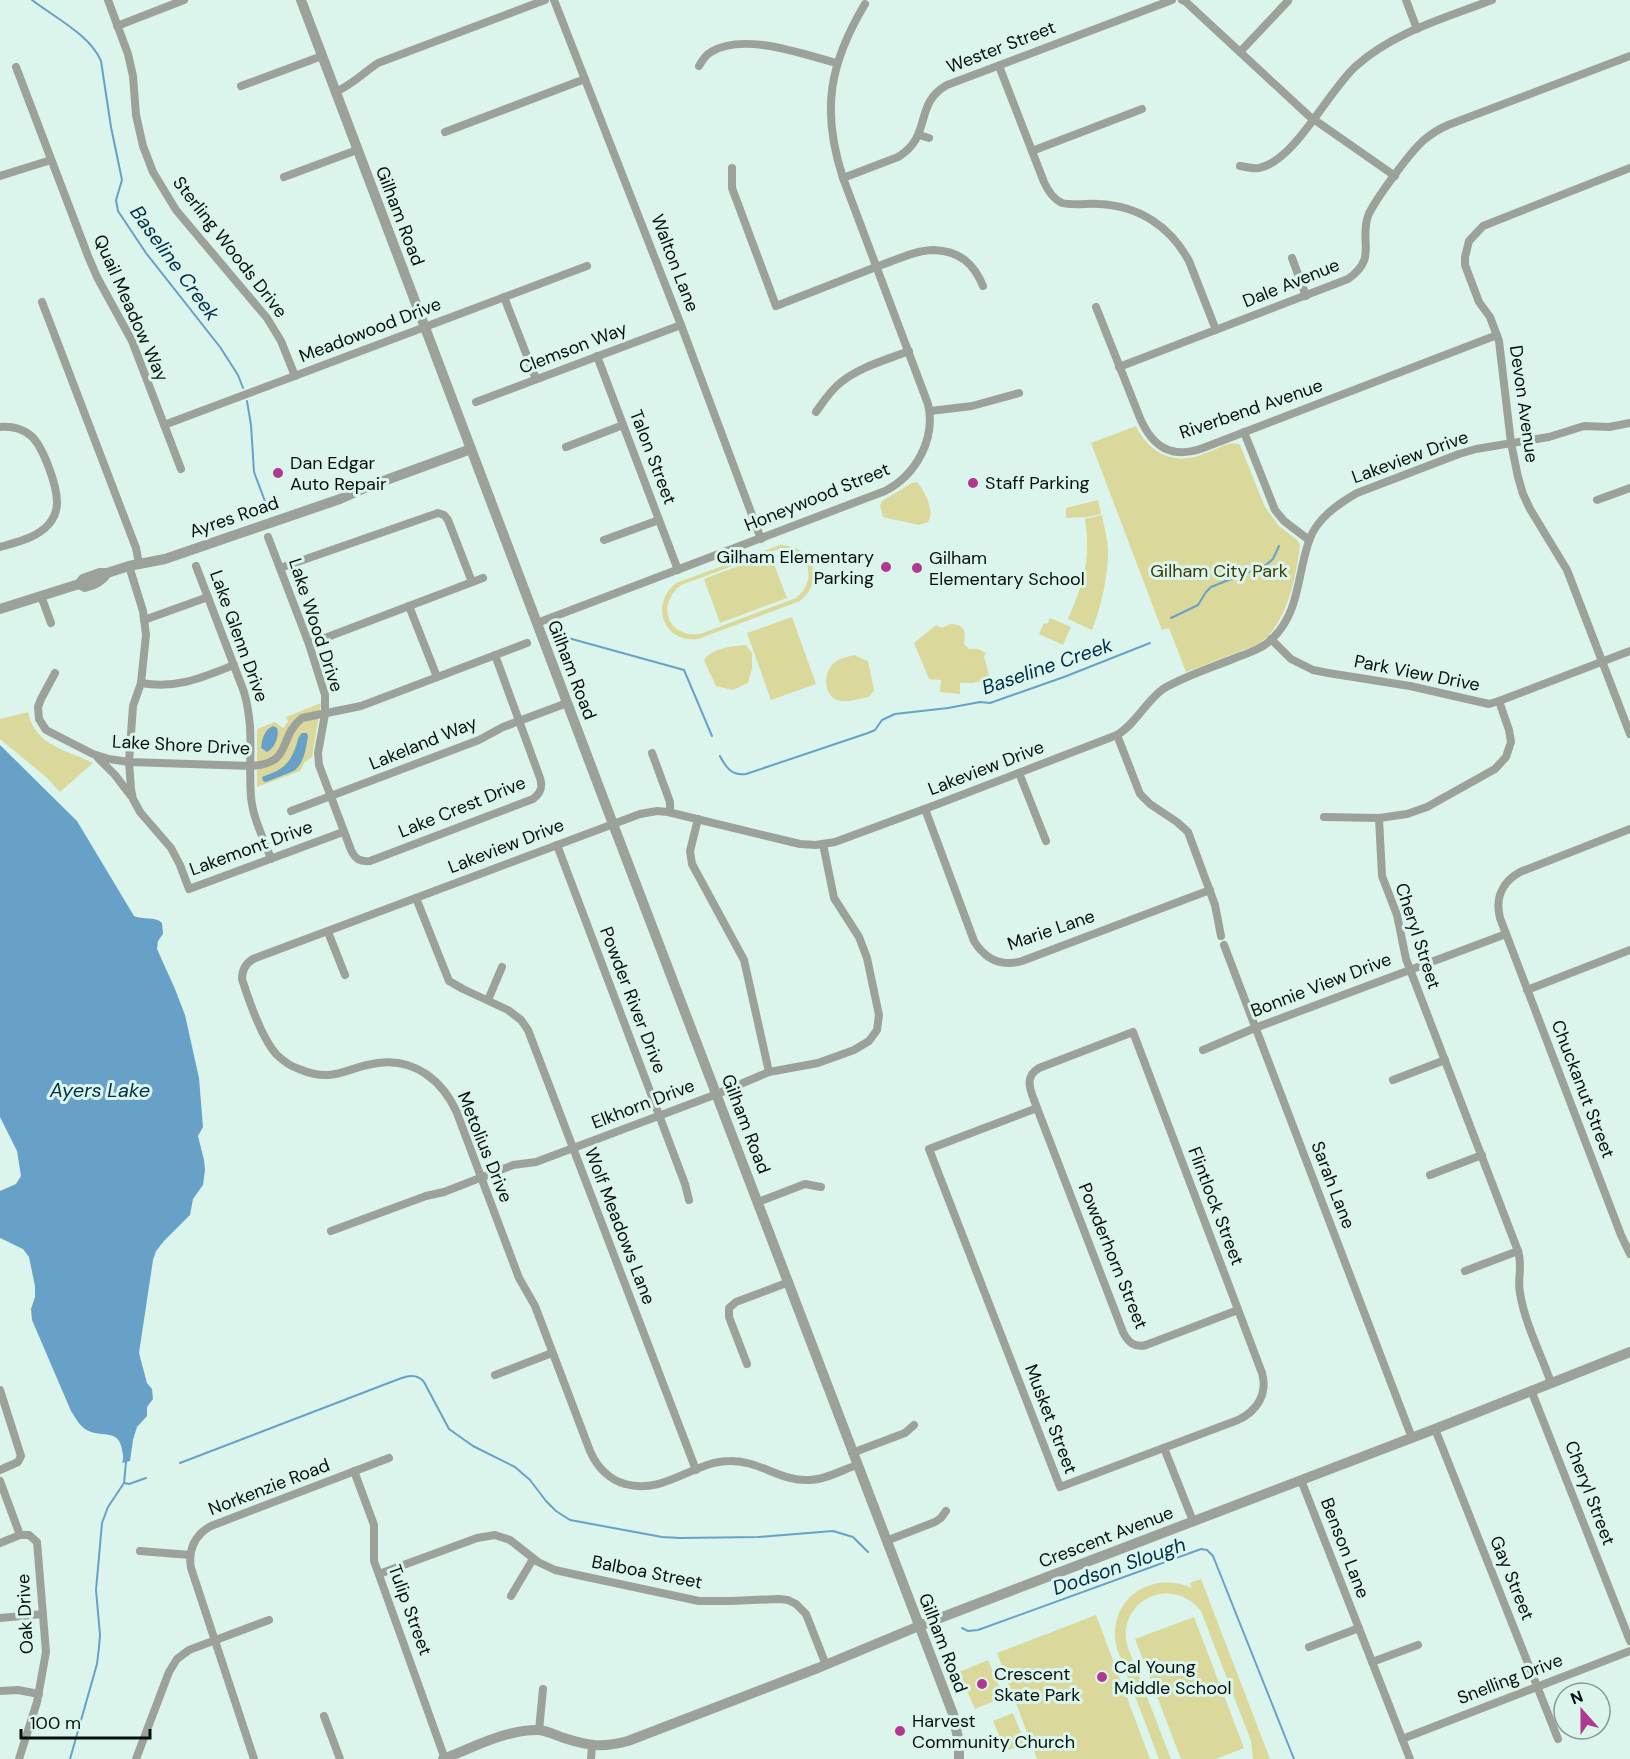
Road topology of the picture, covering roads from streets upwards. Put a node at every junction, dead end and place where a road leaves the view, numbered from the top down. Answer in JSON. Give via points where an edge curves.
{"nodes":[{"id":1,"x":108,"y":0,"type":"edge"},
{"id":2,"x":184,"y":0,"type":"edge"},
{"id":3,"x":301,"y":0,"type":"edge"},
{"id":4,"x":545,"y":0,"type":"edge"},
{"id":5,"x":554,"y":0,"type":"edge"},
{"id":6,"x":1172,"y":0,"type":"edge"},
{"id":7,"x":1406,"y":0,"type":"edge"},
{"id":8,"x":1492,"y":0,"type":"edge"},
{"id":9,"x":1184,"y":1,"type":"edge"},
{"id":10,"x":1288,"y":2,"type":"dead end"},
{"id":11,"x":865,"y":4,"type":"dead end"},
{"id":12,"x":117,"y":26,"type":"junction"},
{"id":13,"x":1417,"y":29,"type":"junction"},
{"id":14,"x":1240,"y":52,"type":"junction"},
{"id":15,"x":322,"y":56,"type":"junction"},
{"id":16,"x":1630,"y":56,"type":"edge"},
{"id":17,"x":836,"y":63,"type":"junction"},
{"id":18,"x":699,"y":66,"type":"dead end"},
{"id":19,"x":999,"y":66,"type":"junction"},
{"id":20,"x":16,"y":67,"type":"dead end"},
{"id":21,"x":585,"y":79,"type":"junction"},
{"id":22,"x":241,"y":86,"type":"dead end"},
{"id":23,"x":335,"y":92,"type":"junction"},
{"id":24,"x":1142,"y":109,"type":"dead end"},
{"id":25,"x":1313,"y":119,"type":"junction"},
{"id":26,"x":445,"y":132,"type":"dead end"},
{"id":27,"x":919,"y":135,"type":"junction"},
{"id":28,"x":929,"y":138,"type":"dead end"},
{"id":29,"x":357,"y":150,"type":"junction"},
{"id":30,"x":1032,"y":151,"type":"junction"},
{"id":31,"x":51,"y":160,"type":"junction"},
{"id":32,"x":1240,"y":166,"type":"dead end"},
{"id":33,"x":732,"y":168,"type":"dead end"},
{"id":34,"x":1630,"y":168,"type":"edge"},
{"id":35,"x":0,"y":176,"type":"edge"},
{"id":36,"x":1395,"y":176,"type":"junction"},
{"id":37,"x":284,"y":177,"type":"dead end"},
{"id":38,"x":843,"y":178,"type":"junction"},
{"id":39,"x":1292,"y":258,"type":"dead end"},
{"id":40,"x":587,"y":266,"type":"dead end"},
{"id":41,"x":877,"y":267,"type":"junction"},
{"id":42,"x":983,"y":286,"type":"dead end"},
{"id":43,"x":1306,"y":296,"type":"junction"},
{"id":44,"x":504,"y":297,"type":"junction"},
{"id":45,"x":42,"y":302,"type":"dead end"},
{"id":46,"x":1096,"y":307,"type":"dead end"},
{"id":47,"x":681,"y":325,"type":"junction"},
{"id":48,"x":424,"y":327,"type":"junction"},
{"id":49,"x":1216,"y":330,"type":"junction"},
{"id":50,"x":1497,"y":335,"type":"junction"},
{"id":51,"x":909,"y":351,"type":"junction"},
{"id":52,"x":597,"y":356,"type":"junction"},
{"id":53,"x":1119,"y":367,"type":"junction"},
{"id":54,"x":295,"y":376,"type":"junction"},
{"id":55,"x":536,"y":379,"type":"junction"},
{"id":56,"x":1019,"y":393,"type":"dead end"},
{"id":57,"x":476,"y":402,"type":"dead end"},
{"id":58,"x":930,"y":411,"type":"junction"},
{"id":59,"x":816,"y":412,"type":"dead end"},
{"id":60,"x":1630,"y":423,"type":"edge"},
{"id":61,"x":164,"y":425,"type":"junction"},
{"id":62,"x":623,"y":425,"type":"junction"},
{"id":63,"x":0,"y":427,"type":"edge"},
{"id":64,"x":1244,"y":432,"type":"junction"},
{"id":65,"x":1511,"y":443,"type":"junction"},
{"id":66,"x":566,"y":447,"type":"dead end"},
{"id":67,"x":471,"y":449,"type":"junction"},
{"id":68,"x":181,"y":469,"type":"dead end"},
{"id":69,"x":1629,"y":490,"type":"edge"},
{"id":70,"x":1597,"y":500,"type":"dead end"},
{"id":71,"x":659,"y":520,"type":"junction"},
{"id":72,"x":268,"y":537,"type":"dead end"},
{"id":73,"x":761,"y":539,"type":"junction"},
{"id":74,"x":604,"y":540,"type":"dead end"},
{"id":75,"x":1309,"y":540,"type":"junction"},
{"id":76,"x":0,"y":547,"type":"edge"},
{"id":77,"x":134,"y":565,"type":"junction"},
{"id":78,"x":196,"y":566,"type":"dead end"},
{"id":79,"x":280,"y":568,"type":"junction"},
{"id":80,"x":678,"y":570,"type":"junction"},
{"id":81,"x":483,"y":578,"type":"dead end"},
{"id":82,"x":472,"y":582,"type":"junction"},
{"id":83,"x":41,"y":596,"type":"junction"},
{"id":84,"x":208,"y":597,"type":"junction"},
{"id":85,"x":409,"y":606,"type":"junction"},
{"id":86,"x":0,"y":609,"type":"edge"},
{"id":87,"x":144,"y":620,"type":"junction"},
{"id":88,"x":51,"y":623,"type":"dead end"},
{"id":89,"x":537,"y":623,"type":"junction"},
{"id":90,"x":1271,"y":639,"type":"junction"},
{"id":91,"x":527,"y":643,"type":"dead end"},
{"id":92,"x":309,"y":644,"type":"junction"},
{"id":93,"x":1630,"y":651,"type":"edge"},
{"id":94,"x":495,"y":655,"type":"junction"},
{"id":95,"x":1602,"y":662,"type":"junction"},
{"id":96,"x":234,"y":665,"type":"junction"},
{"id":97,"x":55,"y":673,"type":"dead end"},
{"id":98,"x":437,"y":677,"type":"junction"},
{"id":99,"x":141,"y":683,"type":"junction"},
{"id":100,"x":1499,"y":701,"type":"junction"},
{"id":101,"x":567,"y":703,"type":"junction"},
{"id":102,"x":325,"y":714,"type":"junction"},
{"id":103,"x":519,"y":721,"type":"junction"},
{"id":104,"x":1630,"y":734,"type":"edge"},
{"id":105,"x":1117,"y":735,"type":"junction"},
{"id":106,"x":652,"y":753,"type":"dead end"},
{"id":107,"x":93,"y":754,"type":"junction"},
{"id":108,"x":129,"y":762,"type":"junction"},
{"id":109,"x":251,"y":766,"type":"junction"},
{"id":110,"x":1019,"y":773,"type":"junction"},
{"id":111,"x":330,"y":797,"type":"junction"},
{"id":112,"x":133,"y":799,"type":"junction"},
{"id":113,"x":925,"y":809,"type":"junction"},
{"id":114,"x":291,"y":811,"type":"dead end"},
{"id":115,"x":669,"y":812,"type":"junction"},
{"id":116,"x":1324,"y":818,"type":"dead end"},
{"id":117,"x":1379,"y":818,"type":"junction"},
{"id":118,"x":698,"y":819,"type":"junction"},
{"id":119,"x":613,"y":824,"type":"junction"},
{"id":120,"x":1630,"y":829,"type":"edge"},
{"id":121,"x":343,"y":832,"type":"junction"},
{"id":122,"x":1046,"y":841,"type":"dead end"},
{"id":123,"x":823,"y":844,"type":"junction"},
{"id":124,"x":557,"y":845,"type":"junction"},
{"id":125,"x":271,"y":859,"type":"junction"},
{"id":126,"x":359,"y":860,"type":"joint"},
{"id":127,"x":1210,"y":890,"type":"junction"},
{"id":128,"x":416,"y":898,"type":"junction"},
{"id":129,"x":328,"y":932,"type":"junction"},
{"id":130,"x":1506,"y":934,"type":"junction"},
{"id":131,"x":1630,"y":950,"type":"edge"},
{"id":132,"x":253,"y":959,"type":"joint"},
{"id":133,"x":502,"y":967,"type":"dead end"},
{"id":134,"x":1410,"y":970,"type":"junction"},
{"id":135,"x":345,"y":975,"type":"dead end"},
{"id":136,"x":1527,"y":990,"type":"junction"},
{"id":137,"x":488,"y":1000,"type":"junction"},
{"id":138,"x":1255,"y":1028,"type":"junction"},
{"id":139,"x":1132,"y":1032,"type":"joint"},
{"id":140,"x":1203,"y":1050,"type":"dead end"},
{"id":141,"x":1445,"y":1060,"type":"junction"},
{"id":142,"x":769,"y":1072,"type":"junction"},
{"id":143,"x":1393,"y":1080,"type":"dead end"},
{"id":144,"x":717,"y":1094,"type":"junction"},
{"id":145,"x":1037,"y":1108,"type":"junction"},
{"id":146,"x":660,"y":1115,"type":"junction"},
{"id":147,"x":573,"y":1148,"type":"junction"},
{"id":148,"x":1482,"y":1155,"type":"junction"},
{"id":149,"x":1430,"y":1175,"type":"dead end"},
{"id":150,"x":481,"y":1178,"type":"junction"},
{"id":151,"x":821,"y":1187,"type":"dead end"},
{"id":152,"x":689,"y":1200,"type":"dead end"},
{"id":153,"x":758,"y":1202,"type":"junction"},
{"id":154,"x":331,"y":1231,"type":"dead end"},
{"id":155,"x":1630,"y":1231,"type":"edge"},
{"id":156,"x":1621,"y":1235,"type":"junction"},
{"id":157,"x":1518,"y":1251,"type":"junction"},
{"id":158,"x":1630,"y":1254,"type":"edge"},
{"id":159,"x":1465,"y":1271,"type":"dead end"},
{"id":160,"x":789,"y":1282,"type":"junction"},
{"id":161,"x":1238,"y":1310,"type":"junction"},
{"id":162,"x":1630,"y":1352,"type":"edge"},
{"id":163,"x":552,"y":1353,"type":"junction"},
{"id":164,"x":747,"y":1364,"type":"dead end"},
{"id":165,"x":495,"y":1375,"type":"dead end"},
{"id":166,"x":1551,"y":1383,"type":"junction"},
{"id":167,"x":0,"y":1390,"type":"edge"},
{"id":168,"x":1532,"y":1390,"type":"junction"},
{"id":169,"x":1263,"y":1392,"type":"joint"},
{"id":170,"x":914,"y":1425,"type":"dead end"},
{"id":171,"x":1435,"y":1429,"type":"junction"},
{"id":172,"x":1412,"y":1438,"type":"junction"},
{"id":173,"x":1164,"y":1448,"type":"junction"},
{"id":174,"x":852,"y":1453,"type":"junction"},
{"id":175,"x":389,"y":1458,"type":"dead end"},
{"id":176,"x":857,"y":1465,"type":"junction"},
{"id":177,"x":0,"y":1470,"type":"edge"},
{"id":178,"x":696,"y":1470,"type":"junction"},
{"id":179,"x":354,"y":1471,"type":"junction"},
{"id":180,"x":1300,"y":1480,"type":"junction"},
{"id":181,"x":0,"y":1481,"type":"edge"},
{"id":182,"x":946,"y":1511,"type":"dead end"},
{"id":183,"x":1193,"y":1521,"type":"junction"},
{"id":184,"x":20,"y":1535,"type":"junction"},
{"id":185,"x":886,"y":1541,"type":"junction"},
{"id":186,"x":0,"y":1543,"type":"edge"},
{"id":187,"x":140,"y":1551,"type":"dead end"},
{"id":188,"x":190,"y":1555,"type":"junction"},
{"id":189,"x":532,"y":1559,"type":"junction"},
{"id":190,"x":379,"y":1574,"type":"junction"},
{"id":191,"x":511,"y":1596,"type":"dead end"},
{"id":192,"x":44,"y":1614,"type":"junction"},
{"id":193,"x":0,"y":1618,"type":"edge"},
{"id":194,"x":269,"y":1620,"type":"dead end"},
{"id":195,"x":920,"y":1626,"type":"junction"},
{"id":196,"x":1359,"y":1628,"type":"junction"},
{"id":197,"x":214,"y":1640,"type":"junction"},
{"id":198,"x":1630,"y":1641,"type":"edge"},
{"id":199,"x":1418,"y":1645,"type":"dead end"},
{"id":200,"x":1309,"y":1647,"type":"dead end"},
{"id":201,"x":1630,"y":1651,"type":"edge"},
{"id":202,"x":1372,"y":1662,"type":"junction"},
{"id":203,"x":826,"y":1665,"type":"junction"},
{"id":204,"x":1537,"y":1686,"type":"junction"},
{"id":205,"x":543,"y":1689,"type":"dead end"},
{"id":206,"x":0,"y":1691,"type":"edge"},
{"id":207,"x":39,"y":1694,"type":"junction"},
{"id":208,"x":324,"y":1716,"type":"dead end"},
{"id":209,"x":1552,"y":1724,"type":"edge"},
{"id":210,"x":539,"y":1730,"type":"junction"},
{"id":211,"x":1402,"y":1738,"type":"junction"},
{"id":212,"x":592,"y":1746,"type":"junction"},
{"id":213,"x":19,"y":1759,"type":"edge"},
{"id":214,"x":136,"y":1759,"type":"edge"},
{"id":215,"x":254,"y":1759,"type":"edge"},
{"id":216,"x":340,"y":1759,"type":"edge"},
{"id":217,"x":444,"y":1759,"type":"edge"},
{"id":218,"x":591,"y":1759,"type":"edge"},
{"id":219,"x":959,"y":1759,"type":"edge"},
{"id":220,"x":1410,"y":1759,"type":"edge"}],
"edges":[{"from":1,"to":12,"type":"street","name":"Sterling Woods Drive"},
{"from":2,"to":12,"type":"street"},
{"from":3,"to":15,"type":"street","name":"Gilham Road"},
{"from":4,"to":23,"type":"street","via":[[378,63]]},
{"from":5,"to":21,"type":"street","name":"Walton Lane"},
{"from":6,"to":19,"type":"street","name":"Wester Street"},
{"from":7,"to":13,"type":"street"},
{"from":8,"to":13,"type":"street"},
{"from":9,"to":14,"type":"street"},
{"from":10,"to":14,"type":"street"},
{"from":11,"to":17,"type":"street","name":"Honeywood Street"},
{"from":12,"to":54,"type":"street","name":"Sterling Woods Drive","via":[[133,76],[142,146],[153,172],[176,210],[267,318]]},
{"from":13,"to":25,"type":"street","via":[[1388,43],[1356,66]]},
{"from":14,"to":25,"type":"street"},
{"from":15,"to":22,"type":"street"},
{"from":15,"to":23,"type":"street","name":"Gilham Road"},
{"from":16,"to":36,"type":"street","name":"Dale Avenue","via":[[1439,129],[1416,147]]},
{"from":17,"to":18,"type":"street","via":[[740,43],[710,52]]},
{"from":17,"to":38,"type":"street","name":"Honeywood Street","via":[[831,114]]},
{"from":19,"to":27,"type":"street","name":"Wester Street","via":[[937,92],[926,108]]},
{"from":19,"to":30,"type":"street"},
{"from":20,"to":31,"type":"street","name":"Quail Meadow Way"},
{"from":21,"to":26,"type":"street"},
{"from":21,"to":47,"type":"street","name":"Walton Lane"},
{"from":23,"to":29,"type":"street","name":"Gilham Road"},
{"from":24,"to":30,"type":"street"},
{"from":25,"to":32,"type":"street","via":[[1276,159],[1260,167]]},
{"from":25,"to":36,"type":"street"},
{"from":27,"to":28,"type":"street"},
{"from":27,"to":38,"type":"street","name":"Wester Street","via":[[898,158]]},
{"from":29,"to":37,"type":"street","name":"Gilham Road"},
{"from":29,"to":48,"type":"street","name":"Gilham Road"},
{"from":30,"to":49,"type":"street","via":[[1047,189],[1056,199],[1069,204],[1129,208],[1164,228],[1189,261]]},
{"from":31,"to":35,"type":"street"},
{"from":31,"to":61,"type":"street","name":"Quail Meadow Way","via":[[88,256],[128,332]]},
{"from":33,"to":41,"type":"street","via":[[732,188],[776,306]]},
{"from":34,"to":50,"type":"street","name":"Devon Avenue","via":[[1490,222],[1473,234],[1466,249],[1465,265],[1479,303]]},
{"from":36,"to":43,"type":"street","name":"Dale Avenue","via":[[1367,218],[1366,251],[1361,267],[1348,279]]},
{"from":38,"to":41,"type":"street","name":"Honeywood Street"},
{"from":39,"to":43,"type":"street"},
{"from":40,"to":44,"type":"street","name":"Meadowood Drive"},
{"from":41,"to":42,"type":"street","via":[[921,251],[943,251],[967,261]]},
{"from":41,"to":51,"type":"street","name":"Honeywood Street"},
{"from":43,"to":49,"type":"street","name":"Dale Avenue"},
{"from":44,"to":48,"type":"street","name":"Meadowood Drive"},
{"from":44,"to":55,"type":"street"},
{"from":45,"to":77,"type":"street","name":"Lakemont Drive","via":[[136,548]]},
{"from":46,"to":53,"type":"street","name":"Riverbend Avenue"},
{"from":47,"to":52,"type":"street","name":"Clemson Way"},
{"from":47,"to":73,"type":"street","name":"Walton Lane"},
{"from":48,"to":54,"type":"street","name":"Meadowood Drive"},
{"from":48,"to":67,"type":"street","name":"Gilham Road"},
{"from":49,"to":53,"type":"street","name":"Dale Avenue"},
{"from":50,"to":64,"type":"street","name":"Riverbend Avenue"},
{"from":50,"to":65,"type":"street","name":"Devon Avenue"},
{"from":51,"to":58,"type":"street","name":"Honeywood Street"},
{"from":51,"to":59,"type":"street","via":[[847,377]]},
{"from":52,"to":55,"type":"street","name":"Clemson Way"},
{"from":52,"to":62,"type":"street","name":"Talon Street"},
{"from":53,"to":64,"type":"street","name":"Riverbend Avenue","via":[[1144,428],[1164,448],[1186,453]]},
{"from":54,"to":61,"type":"street","name":"Meadowood Drive"},
{"from":55,"to":57,"type":"street","name":"Clemson Way"},
{"from":56,"to":58,"type":"street","via":[[972,406]]},
{"from":58,"to":73,"type":"street","name":"Honeywood Street","via":[[922,454],[895,486]]},
{"from":60,"to":65,"type":"street","name":"Lakeview Drive","via":[[1584,426]]},
{"from":61,"to":68,"type":"street","name":"Quail Meadow Way"},
{"from":62,"to":66,"type":"street"},
{"from":62,"to":71,"type":"street","name":"Talon Street"},
{"from":63,"to":76,"type":"street","via":[[17,428],[36,441],[57,503],[54,517],[42,530]]},
{"from":64,"to":75,"type":"street","via":[[1275,510]]},
{"from":65,"to":75,"type":"street","name":"Lakeview Drive","via":[[1459,454],[1357,493],[1324,516]]},
{"from":65,"to":95,"type":"street","name":"Devon Avenue","via":[[1523,494],[1568,570]]},
{"from":67,"to":77,"type":"street","name":"Ayres Road","via":[[310,510],[165,559]]},
{"from":67,"to":89,"type":"street","name":"Gilham Road"},
{"from":69,"to":70,"type":"street"},
{"from":71,"to":74,"type":"street"},
{"from":71,"to":80,"type":"street","name":"Talon Street"},
{"from":72,"to":79,"type":"street","name":"Lake Wood Drive"},
{"from":73,"to":80,"type":"street","name":"Honeywood Street"},
{"from":75,"to":90,"type":"street","name":"Lakeview Drive","via":[[1292,608]]},
{"from":77,"to":83,"type":"street","name":"Ayres Road","via":[[100,573]]},
{"from":77,"to":87,"type":"street","name":"Lakemont Drive"},
{"from":78,"to":84,"type":"street","name":"Lake Glenn Drive"},
{"from":79,"to":82,"type":"street","via":[[438,513],[448,520]]},
{"from":79,"to":92,"type":"street","name":"Lake Wood Drive"},
{"from":80,"to":89,"type":"street","name":"Honeywood Street"},
{"from":81,"to":82,"type":"street"},
{"from":82,"to":85,"type":"street"},
{"from":83,"to":86,"type":"street","name":"Ayres Road"},
{"from":83,"to":88,"type":"street"},
{"from":84,"to":87,"type":"street"},
{"from":84,"to":96,"type":"street","name":"Lake Glenn Drive"},
{"from":85,"to":92,"type":"street"},
{"from":85,"to":98,"type":"street"},
{"from":87,"to":99,"type":"street","name":"Lakemont Drive","via":[[146,647]]},
{"from":89,"to":101,"type":"street","name":"Gilham Road"},
{"from":90,"to":100,"type":"street","name":"Park View Drive","via":[[1291,659],[1313,670],[1484,703]]},
{"from":90,"to":105,"type":"street","name":"Lakeview Drive","via":[[1253,651],[1163,689]]},
{"from":91,"to":94,"type":"street","name":"Lake Shore Drive"},
{"from":92,"to":102,"type":"street","name":"Lake Wood Drive","via":[[325,694]]},
{"from":93,"to":95,"type":"street","name":"Park View Drive"},
{"from":94,"to":98,"type":"street","name":"Lake Shore Drive"},
{"from":94,"to":103,"type":"street","name":"Lake Crest Drive"},
{"from":95,"to":100,"type":"street","name":"Park View Drive"},
{"from":95,"to":104,"type":"street","name":"Devon Avenue"},
{"from":96,"to":99,"type":"street","via":[[184,683]]},
{"from":96,"to":109,"type":"street","name":"Lake Glenn Drive","via":[[249,711]]},
{"from":97,"to":107,"type":"street","name":"Lake Shore Drive","via":[[38,707],[39,718],[46,730]]},
{"from":98,"to":102,"type":"street","name":"Lake Shore Drive","via":[[361,706]]},
{"from":99,"to":108,"type":"street","name":"Lakemont Drive","via":[[133,705]]},
{"from":100,"to":117,"type":"street","via":[[1511,742],[1499,766],[1427,807]]},
{"from":101,"to":103,"type":"street","name":"Lakeland Way"},
{"from":101,"to":119,"type":"street","name":"Gilham Road"},
{"from":102,"to":109,"type":"street","name":"Lake Shore Drive","via":[[302,718],[276,759]]},
{"from":102,"to":111,"type":"street","name":"Lake Wood Drive","via":[[318,759]]},
{"from":103,"to":111,"type":"street","name":"Lakeland Way"},
{"from":103,"to":126,"type":"street","name":"Lake Crest Drive","via":[[542,783],[538,795],[370,861]]},
{"from":105,"to":110,"type":"street","name":"Lakeview Drive"},
{"from":105,"to":127,"type":"street","name":"Sarah Lane","via":[[1140,794],[1188,832]]},
{"from":106,"to":115,"type":"street","via":[[670,802]]},
{"from":107,"to":108,"type":"street","name":"Lake Shore Drive"},
{"from":107,"to":112,"type":"street"},
{"from":108,"to":109,"type":"street","name":"Lake Shore Drive"},
{"from":108,"to":112,"type":"street","name":"Lakemont Drive"},
{"from":109,"to":125,"type":"street","name":"Lake Glenn Drive","via":[[253,807]]},
{"from":110,"to":113,"type":"street","name":"Lakeview Drive"},
{"from":110,"to":122,"type":"street"},
{"from":111,"to":114,"type":"street","name":"Lakeland Way"},
{"from":111,"to":121,"type":"street","name":"Lake Wood Drive"},
{"from":112,"to":125,"type":"street","name":"Lakemont Drive","via":[[171,848],[189,890]]},
{"from":113,"to":123,"type":"street","name":"Lakeview Drive"},
{"from":113,"to":127,"type":"street","name":"Marie Lane","via":[[974,941],[982,953],[996,962],[1022,961]]},
{"from":115,"to":118,"type":"street","name":"Lakeview Drive"},
{"from":115,"to":119,"type":"street","name":"Lakeview Drive","via":[[649,812]]},
{"from":116,"to":117,"type":"street"},
{"from":117,"to":134,"type":"street","name":"Cheryl Street","via":[[1382,876],[1397,915]]},
{"from":118,"to":123,"type":"street","name":"Lakeview Drive","via":[[792,843]]},
{"from":118,"to":142,"type":"street","via":[[690,851],[692,864],[744,960]]},
{"from":119,"to":124,"type":"street","name":"Lakeview Drive"},
{"from":119,"to":144,"type":"street","name":"Gilham Road"},
{"from":120,"to":130,"type":"street","via":[[1512,876],[1502,888],[1498,905]]},
{"from":121,"to":125,"type":"street","name":"Lakemont Drive"},
{"from":121,"to":126,"type":"street","name":"Lake Wood Drive"},
{"from":123,"to":142,"type":"street","name":"Elkhorn Drive","via":[[834,898],[865,951],[880,1031],[842,1055]]},
{"from":124,"to":128,"type":"street","name":"Lakeview Drive"},
{"from":124,"to":146,"type":"street","name":"Powder River Drive"},
{"from":127,"to":138,"type":"street","name":"Sarah Lane","via":[[1222,940]]},
{"from":128,"to":129,"type":"street","name":"Lakeview Drive"},
{"from":128,"to":137,"type":"street","name":"Wolf Meadows Lane","via":[[449,981]]},
{"from":129,"to":132,"type":"street","name":"Lakeview Drive"},
{"from":129,"to":135,"type":"street"},
{"from":130,"to":134,"type":"street","name":"Bonnie View Drive"},
{"from":130,"to":136,"type":"street","name":"Chuckanut Street"},
{"from":131,"to":136,"type":"street"},
{"from":132,"to":150,"type":"street","name":"Metolius Drive","via":[[243,970],[242,980],[264,1037],[277,1054],[291,1066],[317,1075],[336,1075],[388,1062],[421,1070],[437,1081],[450,1099]]},
{"from":133,"to":137,"type":"street"},
{"from":134,"to":138,"type":"street","name":"Bonnie View Drive"},
{"from":134,"to":141,"type":"street","name":"Cheryl Street"},
{"from":136,"to":156,"type":"street","name":"Chuckanut Street"},
{"from":137,"to":147,"type":"street","name":"Wolf Meadows Lane","via":[[525,1024]]},
{"from":138,"to":140,"type":"street","name":"Bonnie View Drive"},
{"from":138,"to":172,"type":"street","name":"Sarah Lane"},
{"from":139,"to":145,"type":"street","name":"Powderhorn Street","via":[[1033,1071],[1029,1083]]},
{"from":139,"to":161,"type":"street","name":"Flintlock Street"},
{"from":141,"to":143,"type":"street"},
{"from":141,"to":148,"type":"street","name":"Cheryl Street"},
{"from":142,"to":144,"type":"street","name":"Elkhorn Drive"},
{"from":144,"to":146,"type":"street","name":"Elkhorn Drive"},
{"from":144,"to":153,"type":"street","name":"Gilham Road"},
{"from":145,"to":161,"type":"street","name":"Powderhorn Street","via":[[1126,1344],[1146,1345]]},
{"from":145,"to":173,"type":"street","name":"Musket Street","via":[[929,1149],[1060,1487]]},
{"from":146,"to":147,"type":"street","name":"Elkhorn Drive"},
{"from":146,"to":152,"type":"street","name":"Powder River Drive"},
{"from":147,"to":150,"type":"street","name":"Elkhorn Drive"},
{"from":147,"to":178,"type":"street","name":"Wolf Meadows Lane"},
{"from":148,"to":149,"type":"street"},
{"from":148,"to":157,"type":"street","name":"Cheryl Street"},
{"from":150,"to":154,"type":"street","name":"Elkhorn Drive"},
{"from":150,"to":163,"type":"street","name":"Metolius Drive"},
{"from":151,"to":153,"type":"street","name":"Gilham Road","via":[[805,1184]]},
{"from":153,"to":160,"type":"street","name":"Gilham Road"},
{"from":155,"to":156,"type":"street"},
{"from":156,"to":158,"type":"street","name":"Chuckanut Street"},
{"from":157,"to":159,"type":"street"},
{"from":157,"to":166,"type":"street","name":"Cheryl Street","via":[[1522,1305]]},
{"from":160,"to":164,"type":"street","via":[[729,1308]]},
{"from":160,"to":174,"type":"street","name":"Gilham Road"},
{"from":161,"to":169,"type":"street","name":"Flintlock Street","via":[[1262,1372]]},
{"from":162,"to":166,"type":"street","name":"Crescent Avenue"},
{"from":163,"to":165,"type":"street"},
{"from":163,"to":178,"type":"street","name":"Metolius Drive","via":[[590,1451],[606,1474],[619,1482],[644,1487]]},
{"from":166,"to":168,"type":"street","name":"Crescent Avenue"},
{"from":167,"to":177,"type":"street","via":[[21,1452],[18,1462]]},
{"from":168,"to":171,"type":"street","name":"Crescent Avenue"},
{"from":168,"to":198,"type":"street","name":"Cheryl Street"},
{"from":169,"to":173,"type":"street","name":"Musket Street","via":[[1258,1404],[1244,1418]]},
{"from":170,"to":174,"type":"street","via":[[905,1433]]},
{"from":171,"to":172,"type":"street","name":"Crescent Avenue"},
{"from":171,"to":204,"type":"street","name":"Gay Street"},
{"from":172,"to":180,"type":"street","name":"Crescent Avenue"},
{"from":173,"to":183,"type":"street"},
{"from":174,"to":176,"type":"street","name":"Gilham Road"},
{"from":175,"to":179,"type":"street","name":"Norkenzie Road"},
{"from":176,"to":178,"type":"street","name":"Metolius Drive","via":[[810,1480],[732,1461]]},
{"from":176,"to":185,"type":"street","name":"Gilham Road"},
{"from":179,"to":188,"type":"street","name":"Norkenzie Road","via":[[211,1526],[198,1536]]},
{"from":179,"to":190,"type":"street","name":"Tulip Street","via":[[374,1525],[373,1556]]},
{"from":180,"to":183,"type":"street","name":"Crescent Avenue"},
{"from":180,"to":196,"type":"street","name":"Benson Lane"},
{"from":181,"to":184,"type":"street","name":"Oak Drive"},
{"from":182,"to":185,"type":"street","via":[[935,1522]]},
{"from":183,"to":195,"type":"street","name":"Crescent Avenue"},
{"from":184,"to":186,"type":"street"},
{"from":184,"to":192,"type":"street","name":"Oak Drive","via":[[29,1535],[37,1542]]},
{"from":185,"to":195,"type":"street","name":"Gilham Road"},
{"from":187,"to":188,"type":"street"},
{"from":188,"to":197,"type":"street"},
{"from":189,"to":190,"type":"street","name":"Balboa Street","via":[[510,1540],[486,1535]]},
{"from":189,"to":191,"type":"street"},
{"from":189,"to":203,"type":"street","name":"Balboa Street","via":[[555,1570],[684,1598],[788,1600],[806,1614]]},
{"from":190,"to":217,"type":"street","name":"Tulip Street"},
{"from":192,"to":193,"type":"street"},
{"from":192,"to":207,"type":"street","name":"Oak Drive","via":[[46,1652]]},
{"from":194,"to":197,"type":"street"},
{"from":195,"to":203,"type":"street","name":"Crescent Avenue"},
{"from":195,"to":219,"type":"street","name":"Gilham Road","via":[[953,1714]]},
{"from":196,"to":200,"type":"street","name":"Benson Lane"},
{"from":196,"to":202,"type":"street","name":"Benson Lane"},
{"from":197,"to":214,"type":"street","via":[[182,1654],[171,1665]]},
{"from":197,"to":215,"type":"street"},
{"from":199,"to":202,"type":"street"},
{"from":201,"to":204,"type":"street","name":"Snelling Drive"},
{"from":202,"to":211,"type":"street","name":"Benson Lane"},
{"from":203,"to":212,"type":"street","name":"Crescent Avenue","via":[[628,1741]]},
{"from":204,"to":209,"type":"street","name":"Gay Street"},
{"from":204,"to":211,"type":"street","name":"Snelling Drive"},
{"from":205,"to":210,"type":"street"},
{"from":206,"to":207,"type":"street"},
{"from":207,"to":213,"type":"street","name":"Oak Drive"},
{"from":208,"to":216,"type":"street"},
{"from":210,"to":212,"type":"street","name":"Crescent Avenue"},
{"from":210,"to":217,"type":"street","name":"Crescent Avenue","via":[[512,1734]]},
{"from":211,"to":220,"type":"street","name":"Benson Lane"},
{"from":212,"to":218,"type":"street"}]}
